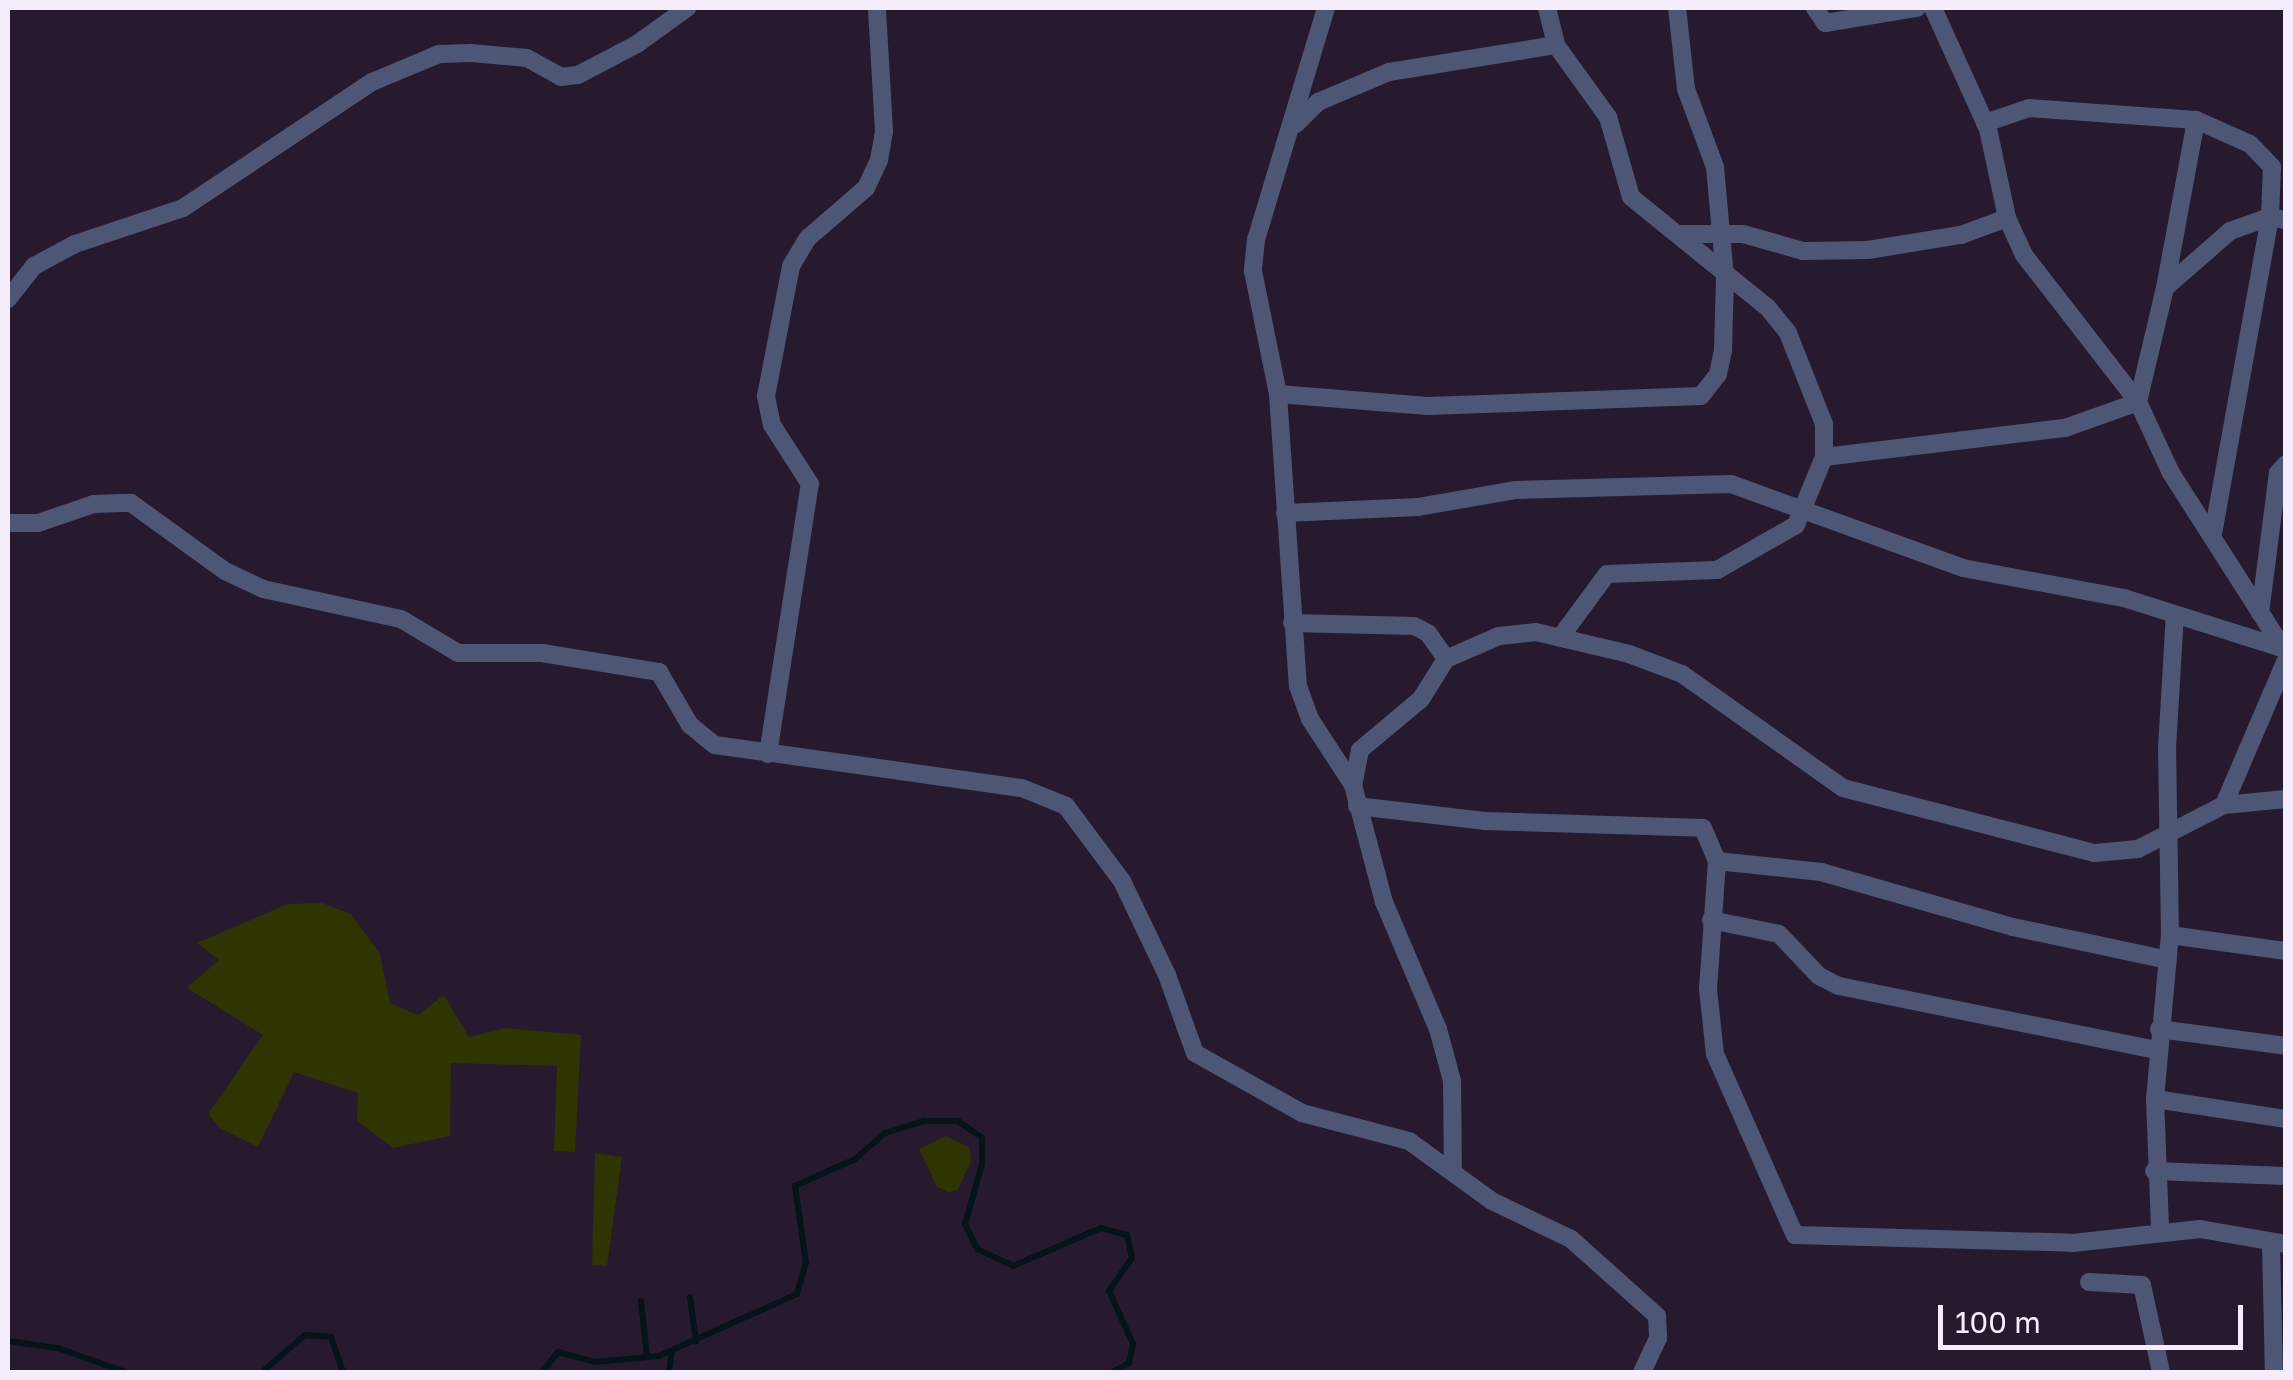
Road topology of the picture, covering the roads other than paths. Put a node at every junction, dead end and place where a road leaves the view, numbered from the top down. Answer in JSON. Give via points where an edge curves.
{"nodes":[{"id":1,"x":687,"y":8,"type":"edge"},
{"id":2,"x":878,"y":8,"type":"edge"},
{"id":3,"x":1326,"y":8,"type":"edge"},
{"id":4,"x":1547,"y":8,"type":"edge"},
{"id":5,"x":1677,"y":8,"type":"edge"},
{"id":6,"x":1815,"y":8,"type":"edge"},
{"id":7,"x":1917,"y":8,"type":"edge"},
{"id":8,"x":1932,"y":8,"type":"edge"},
{"id":9,"x":1556,"y":46,"type":"junction"},
{"id":10,"x":2196,"y":120,"type":"junction"},
{"id":11,"x":1985,"y":123,"type":"junction"},
{"id":12,"x":1296,"y":124,"type":"junction"},
{"id":13,"x":2007,"y":218,"type":"junction"},
{"id":14,"x":2278,"y":218,"type":"edge"},
{"id":15,"x":1716,"y":232,"type":"junction"},
{"id":16,"x":1679,"y":234,"type":"junction"},
{"id":17,"x":1724,"y":276,"type":"junction"},
{"id":18,"x":2165,"y":288,"type":"junction"},
{"id":19,"x":8,"y":299,"type":"edge"},
{"id":20,"x":1278,"y":394,"type":"junction"},
{"id":21,"x":2138,"y":402,"type":"junction"},
{"id":22,"x":1824,"y":457,"type":"junction"},
{"id":23,"x":2286,"y":464,"type":"edge"},
{"id":24,"x":1807,"y":508,"type":"junction"},
{"id":25,"x":1285,"y":513,"type":"junction"},
{"id":26,"x":8,"y":524,"type":"edge"},
{"id":27,"x":2213,"y":533,"type":"junction"},
{"id":28,"x":2260,"y":613,"type":"junction"},
{"id":29,"x":2174,"y":615,"type":"junction"},
{"id":30,"x":1292,"y":623,"type":"junction"},
{"id":31,"x":1562,"y":635,"type":"junction"},
{"id":32,"x":2284,"y":653,"type":"edge"},
{"id":33,"x":1446,"y":659,"type":"junction"},
{"id":34,"x":768,"y":754,"type":"junction"},
{"id":35,"x":1352,"y":785,"type":"junction"},
{"id":36,"x":2286,"y":799,"type":"edge"},
{"id":37,"x":2224,"y":805,"type":"junction"},
{"id":38,"x":1356,"y":806,"type":"junction"},
{"id":39,"x":2172,"y":834,"type":"junction"},
{"id":40,"x":1717,"y":861,"type":"junction"},
{"id":41,"x":1710,"y":920,"type":"junction"},
{"id":42,"x":2170,"y":935,"type":"junction"},
{"id":43,"x":2286,"y":951,"type":"edge"},
{"id":44,"x":2168,"y":960,"type":"junction"},
{"id":45,"x":2158,"y":1029,"type":"junction"},
{"id":46,"x":2286,"y":1046,"type":"edge"},
{"id":47,"x":2156,"y":1050,"type":"junction"},
{"id":48,"x":2155,"y":1099,"type":"junction"},
{"id":49,"x":2286,"y":1119,"type":"edge"},
{"id":50,"x":1452,"y":1170,"type":"junction"},
{"id":51,"x":2154,"y":1171,"type":"junction"},
{"id":52,"x":2286,"y":1176,"type":"edge"},
{"id":53,"x":2160,"y":1228,"type":"junction"},
{"id":54,"x":2278,"y":1244,"type":"edge"},
{"id":55,"x":2089,"y":1282,"type":"dead end"},
{"id":56,"x":1642,"y":1372,"type":"edge"},
{"id":57,"x":2161,"y":1372,"type":"edge"},
{"id":58,"x":2274,"y":1372,"type":"edge"}],
"edges":[{"from":1,"to":19,"type":"street","via":[[638,44],[578,75],[561,77],[527,58],[440,54],[372,82],[183,208],[75,244],[34,266]]},
{"from":2,"to":34,"type":"street","via":[[884,131],[879,160],[866,188],[808,238],[791,266],[766,396],[772,425],[810,484]]},
{"from":3,"to":12,"type":"street"},
{"from":4,"to":9,"type":"street"},
{"from":5,"to":15,"type":"street","via":[[1686,89],[1715,167]]},
{"from":6,"to":7,"type":"street","via":[[1825,23]]},
{"from":8,"to":11,"type":"street"},
{"from":9,"to":12,"type":"street","via":[[1389,72],[1328,96]]},
{"from":9,"to":16,"type":"street","via":[[1608,117],[1632,197]]},
{"from":10,"to":11,"type":"street","via":[[2029,108]]},
{"from":10,"to":14,"type":"street","via":[[2250,144],[2272,167]]},
{"from":10,"to":18,"type":"street"},
{"from":11,"to":13,"type":"street"},
{"from":12,"to":20,"type":"street","via":[[1256,240],[1253,271]]},
{"from":13,"to":15,"type":"street","via":[[1942,239],[1868,250],[1803,251]]},
{"from":13,"to":21,"type":"street","via":[[2024,255]]},
{"from":14,"to":18,"type":"street","via":[[2230,231]]},
{"from":14,"to":27,"type":"street"},
{"from":15,"to":16,"type":"street"},
{"from":15,"to":17,"type":"street"},
{"from":16,"to":17,"type":"street"},
{"from":17,"to":20,"type":"street","via":[[1718,374],[1691,401],[1587,396],[1428,406]]},
{"from":17,"to":22,"type":"street","via":[[1768,308],[1788,333],[1824,424]]},
{"from":18,"to":21,"type":"street"},
{"from":20,"to":25,"type":"street"},
{"from":21,"to":22,"type":"street","via":[[2066,428]]},
{"from":21,"to":27,"type":"street","via":[[2171,473]]},
{"from":22,"to":24,"type":"street"},
{"from":23,"to":28,"type":"street","via":[[2272,506]]},
{"from":24,"to":25,"type":"street","via":[[1719,483],[1488,492],[1418,508]]},
{"from":24,"to":29,"type":"street","via":[[1963,568],[2124,598]]},
{"from":24,"to":31,"type":"street","via":[[1767,547],[1717,570],[1606,574]]},
{"from":25,"to":30,"type":"street"},
{"from":26,"to":34,"type":"street","via":[[38,523],[94,504],[131,503],[225,571],[263,589],[401,619],[458,652],[542,653],[659,672],[704,738]]},
{"from":27,"to":28,"type":"street"},
{"from":28,"to":32,"type":"street"},
{"from":29,"to":32,"type":"street"},
{"from":29,"to":39,"type":"street","via":[[2168,710]]},
{"from":30,"to":33,"type":"street","via":[[1414,626],[1428,633]]},
{"from":30,"to":35,"type":"street","via":[[1302,701]]},
{"from":31,"to":33,"type":"street","via":[[1499,636]]},
{"from":31,"to":39,"type":"street","via":[[1682,674],[1828,778],[1864,795],[2095,853],[2138,849]]},
{"from":32,"to":37,"type":"street"},
{"from":33,"to":35,"type":"street","via":[[1421,699],[1360,750]]},
{"from":34,"to":50,"type":"street","via":[[1022,788],[1066,806],[1122,881],[1195,1054],[1302,1112],[1409,1141]]},
{"from":35,"to":38,"type":"street"},
{"from":36,"to":37,"type":"street"},
{"from":37,"to":39,"type":"street"},
{"from":38,"to":40,"type":"street","via":[[1484,821],[1697,825],[1713,841]]},
{"from":38,"to":50,"type":"street","via":[[1452,1081]]},
{"from":39,"to":42,"type":"street"},
{"from":40,"to":41,"type":"street"},
{"from":40,"to":44,"type":"street","via":[[1821,872],[2013,927]]},
{"from":41,"to":47,"type":"street","via":[[1779,934],[1838,986]]},
{"from":41,"to":53,"type":"street","via":[[1715,1054],[1795,1236],[2073,1243]]},
{"from":42,"to":43,"type":"street"},
{"from":42,"to":44,"type":"street"},
{"from":44,"to":45,"type":"street"},
{"from":45,"to":46,"type":"street"},
{"from":45,"to":47,"type":"street"},
{"from":47,"to":48,"type":"street"},
{"from":48,"to":49,"type":"street"},
{"from":48,"to":51,"type":"street"},
{"from":50,"to":56,"type":"street","via":[[1524,1220],[1571,1239],[1649,1307],[1658,1338]]},
{"from":51,"to":52,"type":"street"},
{"from":51,"to":53,"type":"street"},
{"from":53,"to":54,"type":"street"},
{"from":54,"to":58,"type":"street"},
{"from":55,"to":57,"type":"street","via":[[2142,1286]]}]}
